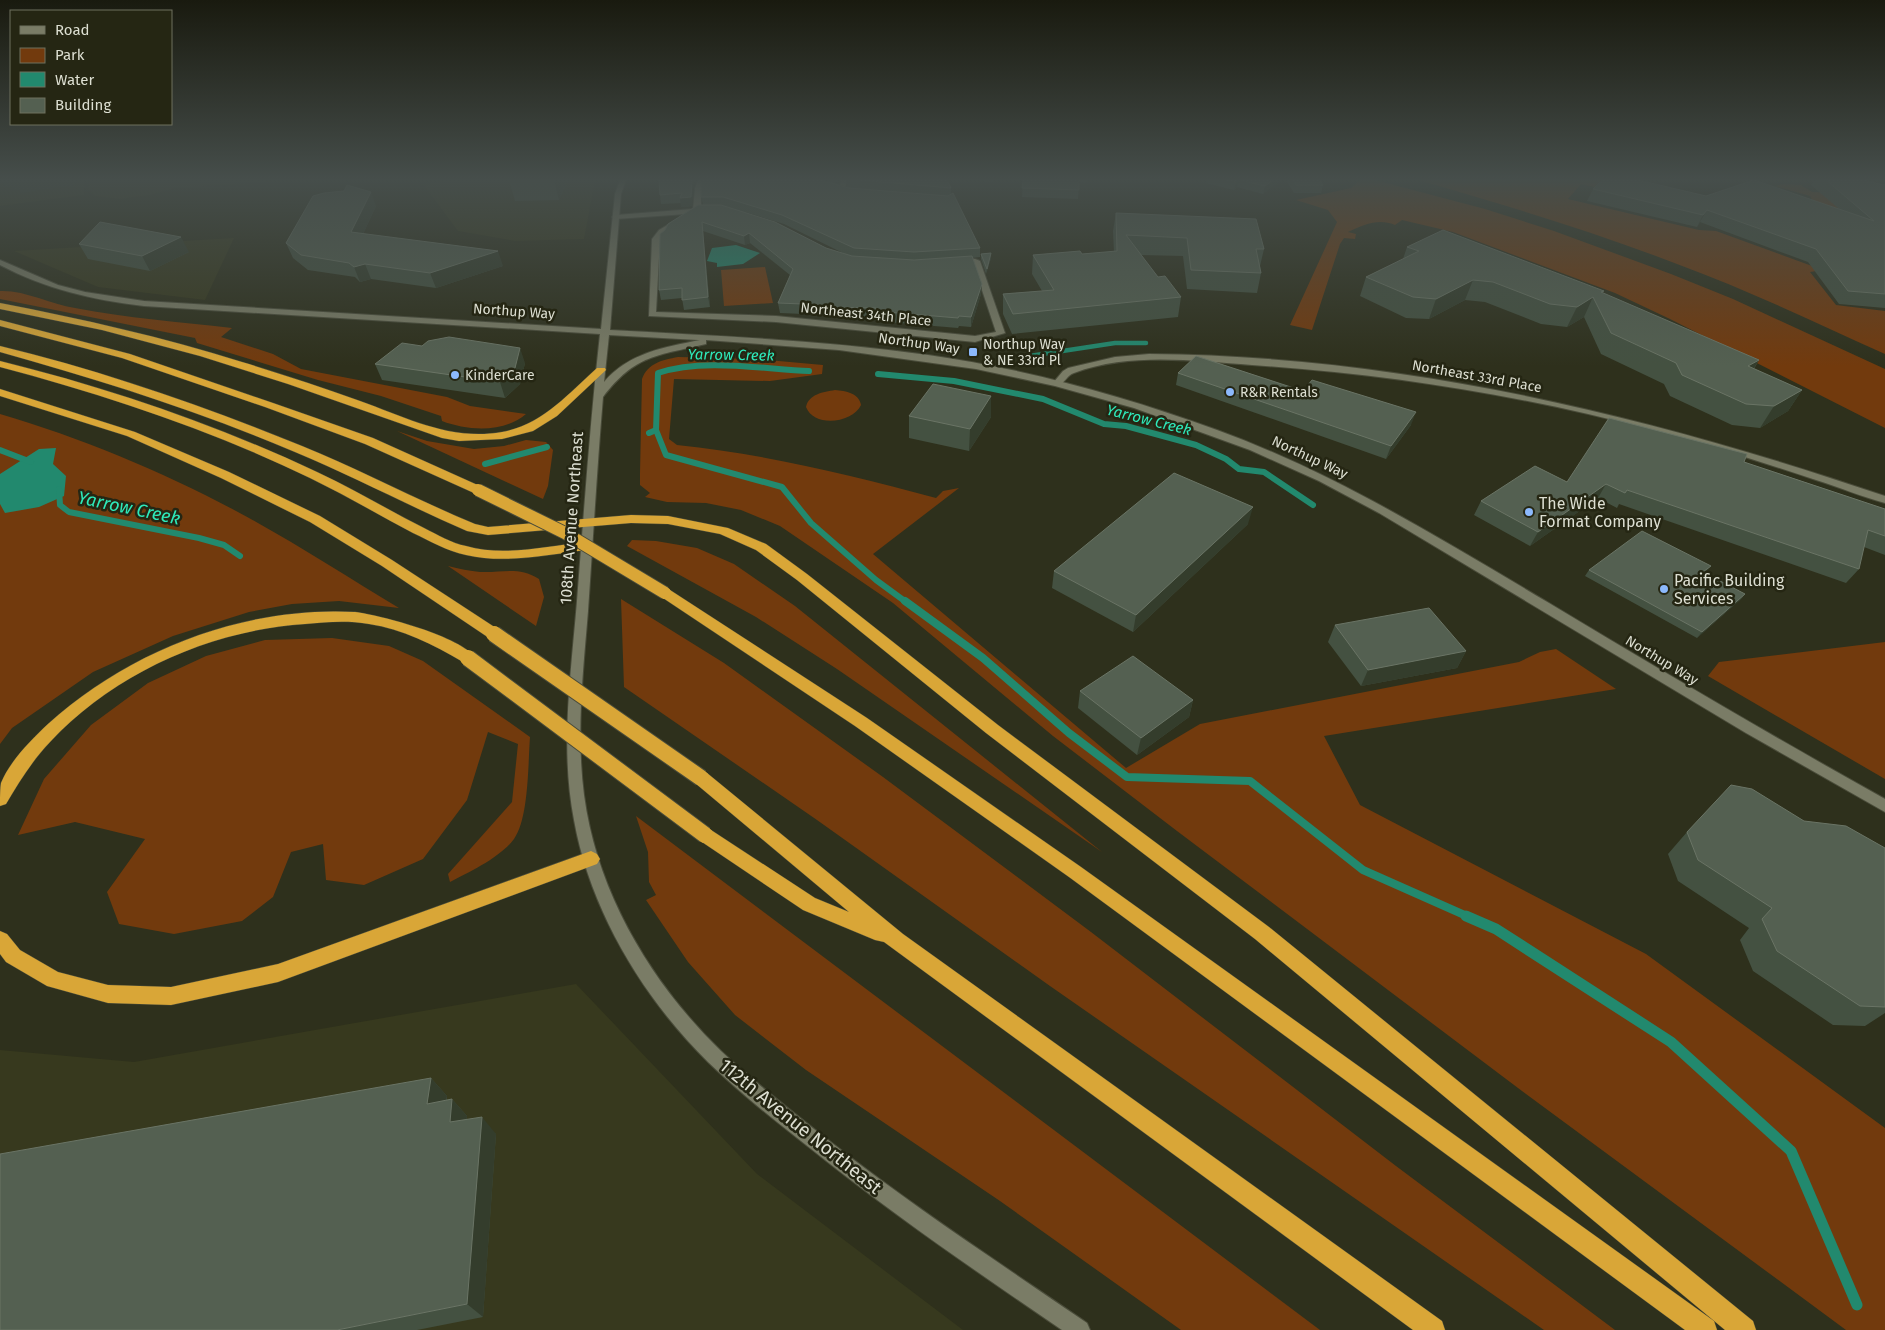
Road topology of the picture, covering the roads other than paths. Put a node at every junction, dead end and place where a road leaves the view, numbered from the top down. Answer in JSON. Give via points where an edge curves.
{"nodes":[{"id":1,"x":614,"y":242,"type":"edge"},
{"id":2,"x":656,"y":242,"type":"edge"},
{"id":3,"x":0,"y":262,"type":"edge"},
{"id":4,"x":949,"y":263,"type":"edge"},
{"id":5,"x":0,"y":306,"type":"edge"},
{"id":6,"x":0,"y":323,"type":"edge"},
{"id":7,"x":605,"y":332,"type":"junction"},
{"id":8,"x":716,"y":339,"type":"junction"},
{"id":9,"x":0,"y":348,"type":"edge"},
{"id":10,"x":0,"y":364,"type":"edge"},
{"id":11,"x":601,"y":370,"type":"junction"},
{"id":12,"x":1058,"y":384,"type":"junction"},
{"id":13,"x":0,"y":392,"type":"edge"},
{"id":14,"x":598,"y":396,"type":"junction"},
{"id":15,"x":1885,"y":500,"type":"edge"},
{"id":16,"x":588,"y":522,"type":"junction"},
{"id":17,"x":586,"y":546,"type":"junction"},
{"id":18,"x":0,"y":799,"type":"edge"},
{"id":19,"x":1885,"y":806,"type":"edge"},
{"id":20,"x":591,"y":859,"type":"junction"},
{"id":21,"x":0,"y":940,"type":"edge"},
{"id":22,"x":896,"y":940,"type":"junction"},
{"id":23,"x":1080,"y":1330,"type":"edge"},
{"id":24,"x":1433,"y":1330,"type":"edge"},
{"id":25,"x":1705,"y":1330,"type":"edge"},
{"id":26,"x":1744,"y":1330,"type":"edge"}],
"edges":[{"from":1,"to":7,"type":"main road","name":"108th Avenue Northeast"},
{"from":2,"to":4,"type":"main road","name":"Northeast 34th Place","via":[[652,314],[776,319],[975,339],[1001,333],[976,261]]},
{"from":3,"to":7,"type":"main road","name":"Northup Way","via":[[50,284],[139,303]]},
{"from":5,"to":11,"type":"highway","via":[[105,328],[206,355],[446,436],[462,438],[501,436],[537,424],[552,415]]},
{"from":6,"to":25,"type":"highway","bridge":true,"via":[[126,356],[369,441],[565,532],[665,593],[861,722],[1074,872]]},
{"from":7,"to":8,"type":"main road","name":"Northup Way"},
{"from":7,"to":11,"type":"main road","name":"108th Avenue Northeast"},
{"from":8,"to":12,"type":"main road","name":"Northup Way","via":[[902,355]]},
{"from":8,"to":14,"type":"main road","via":[[636,360],[617,374]]},
{"from":9,"to":16,"type":"highway","via":[[122,383],[248,429],[336,465],[472,528],[488,531]]},
{"from":10,"to":17,"type":"highway","via":[[155,409],[251,446],[465,551],[511,554]]},
{"from":11,"to":14,"type":"main road","name":"108th Avenue Northeast"},
{"from":12,"to":15,"type":"main road","name":"Northeast 33rd Place","via":[[1066,373],[1095,363],[1152,356],[1281,364],[1422,379],[1530,399],[1648,427],[1789,467]]},
{"from":12,"to":19,"type":"main road","name":"Northup Way","via":[[1187,421],[1352,493]]},
{"from":13,"to":22,"type":"highway","bridge":true,"via":[[131,434],[225,474],[355,543],[494,634],[701,778]]},
{"from":14,"to":16,"type":"main road","name":"108th Avenue Northeast"},
{"from":16,"to":17,"type":"main road","name":"108th Avenue Northeast"},
{"from":16,"to":26,"type":"highway","via":[[644,519],[702,525],[743,538],[777,558],[992,729],[1262,933]]},
{"from":17,"to":20,"type":"main road","name":"108th Avenue Northeast","via":[[574,751],[578,804]]},
{"from":18,"to":22,"type":"highway","bridge":true,"via":[[37,745],[81,704],[133,670],[189,644],[245,627],[299,619],[355,617],[414,630],[452,648],[705,835],[809,904]]},
{"from":20,"to":21,"type":"highway","via":[[278,973],[171,996],[108,994],[54,980],[13,956]]},
{"from":20,"to":23,"type":"main road","name":"112th Avenue Northeast","via":[[611,912],[654,985],[687,1027],[726,1068],[851,1170]]},
{"from":22,"to":24,"type":"highway"}]}
